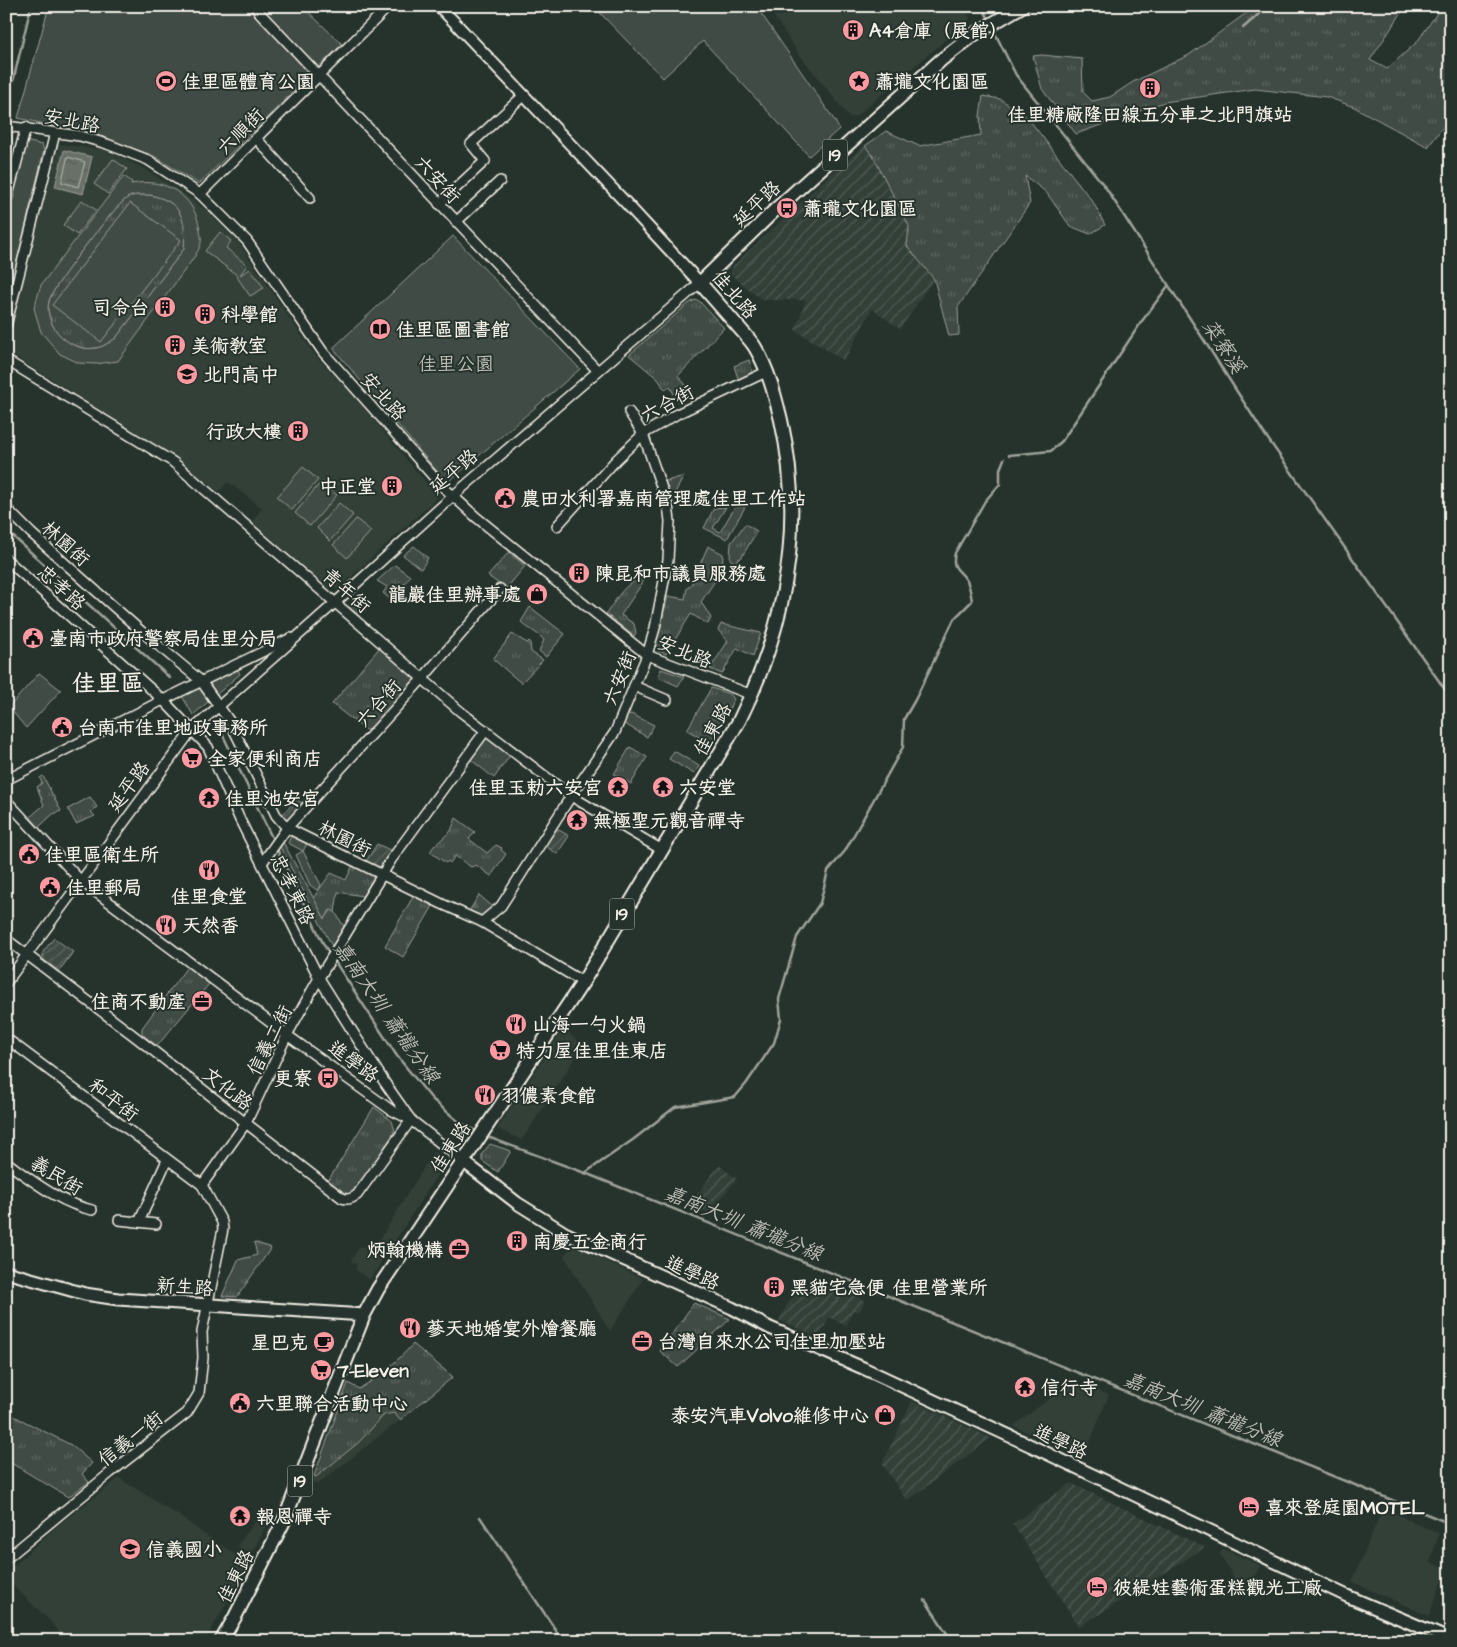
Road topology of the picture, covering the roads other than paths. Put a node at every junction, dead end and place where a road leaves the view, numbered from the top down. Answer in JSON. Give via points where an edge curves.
{"nodes":[{"id":1,"x":389,"y":6,"type":"edge"},
{"id":2,"x":439,"y":6,"type":"edge"},
{"id":3,"x":1022,"y":6,"type":"edge"},
{"id":4,"x":257,"y":10,"type":"dead end"},
{"id":5,"x":319,"y":76,"type":"junction"},
{"id":6,"x":524,"y":95,"type":"junction"},
{"id":7,"x":9,"y":126,"type":"edge"},
{"id":8,"x":26,"y":127,"type":"junction"},
{"id":9,"x":55,"y":133,"type":"junction"},
{"id":10,"x":256,"y":138,"type":"junction"},
{"id":11,"x":500,"y":181,"type":"dead end"},
{"id":12,"x":200,"y":194,"type":"junction"},
{"id":13,"x":310,"y":198,"type":"dead end"},
{"id":14,"x":6,"y":203,"type":"edge"},
{"id":15,"x":439,"y":204,"type":"junction"},
{"id":16,"x":456,"y":222,"type":"junction"},
{"id":17,"x":700,"y":283,"type":"junction"},
{"id":18,"x":6,"y":326,"type":"edge"},
{"id":19,"x":6,"y":360,"type":"edge"},
{"id":20,"x":597,"y":370,"type":"junction"},
{"id":21,"x":766,"y":372,"type":"junction"},
{"id":22,"x":629,"y":412,"type":"dead end"},
{"id":23,"x":643,"y":434,"type":"junction"},
{"id":24,"x":453,"y":496,"type":"junction"},
{"id":25,"x":6,"y":508,"type":"edge"},
{"id":26,"x":557,"y":526,"type":"dead end"},
{"id":27,"x":6,"y":559,"type":"edge"},
{"id":28,"x":500,"y":589,"type":"dead end"},
{"id":29,"x":336,"y":602,"type":"junction"},
{"id":30,"x":300,"y":634,"type":"junction"},
{"id":31,"x":647,"y":655,"type":"junction"},
{"id":32,"x":423,"y":678,"type":"junction"},
{"id":33,"x":201,"y":681,"type":"junction"},
{"id":34,"x":634,"y":686,"type":"junction"},
{"id":35,"x":752,"y":695,"type":"junction"},
{"id":36,"x":163,"y":700,"type":"junction"},
{"id":37,"x":668,"y":700,"type":"dead end"},
{"id":38,"x":219,"y":705,"type":"junction"},
{"id":39,"x":192,"y":730,"type":"junction"},
{"id":40,"x":486,"y":730,"type":"junction"},
{"id":41,"x":6,"y":780,"type":"edge"},
{"id":42,"x":571,"y":796,"type":"junction"},
{"id":43,"x":6,"y":800,"type":"edge"},
{"id":44,"x":287,"y":828,"type":"junction"},
{"id":45,"x":662,"y":850,"type":"junction"},
{"id":46,"x":262,"y":863,"type":"junction"},
{"id":47,"x":382,"y":875,"type":"junction"},
{"id":48,"x":81,"y":881,"type":"junction"},
{"id":49,"x":482,"y":922,"type":"junction"},
{"id":50,"x":6,"y":939,"type":"edge"},
{"id":51,"x":26,"y":954,"type":"junction"},
{"id":52,"x":319,"y":978,"type":"junction"},
{"id":53,"x":583,"y":982,"type":"junction"},
{"id":54,"x":6,"y":983,"type":"edge"},
{"id":55,"x":287,"y":1035,"type":"junction"},
{"id":56,"x":6,"y":1038,"type":"edge"},
{"id":57,"x":410,"y":1120,"type":"junction"},
{"id":58,"x":246,"y":1123,"type":"junction"},
{"id":59,"x":167,"y":1160,"type":"junction"},
{"id":60,"x":463,"y":1161,"type":"junction"},
{"id":61,"x":6,"y":1162,"type":"edge"},
{"id":62,"x":202,"y":1185,"type":"junction"},
{"id":63,"x":92,"y":1210,"type":"dead end"},
{"id":64,"x":119,"y":1220,"type":"dead end"},
{"id":65,"x":139,"y":1222,"type":"junction"},
{"id":66,"x":156,"y":1224,"type":"dead end"},
{"id":67,"x":6,"y":1272,"type":"edge"},
{"id":68,"x":208,"y":1305,"type":"junction"},
{"id":69,"x":364,"y":1316,"type":"junction"},
{"id":70,"x":6,"y":1559,"type":"edge"},
{"id":71,"x":1451,"y":1640,"type":"edge"},
{"id":72,"x":221,"y":1641,"type":"edge"}],
"edges":[{"from":1,"to":5,"type":"street","name":"六順街"},
{"from":2,"to":6,"type":"street","name":"佳北路"},
{"from":3,"to":17,"type":"main road","name":"延平路","number":"19","via":[[975,34],[941,60],[775,210]]},
{"from":4,"to":5,"type":"street","name":"六安街"},
{"from":5,"to":10,"type":"street","name":"六順街"},
{"from":5,"to":15,"type":"street","name":"六安街"},
{"from":6,"to":15,"type":"street","via":[[471,144],[485,161]]},
{"from":6,"to":17,"type":"street","name":"佳北路"},
{"from":7,"to":8,"type":"street","name":"安北路"},
{"from":8,"to":9,"type":"street","name":"安北路"},
{"from":8,"to":14,"type":"street"},
{"from":9,"to":12,"type":"street","name":"安北路","via":[[80,136],[148,160]]},
{"from":9,"to":18,"type":"street"},
{"from":10,"to":12,"type":"street","name":"六順街"},
{"from":10,"to":13,"type":"street"},
{"from":11,"to":16,"type":"street"},
{"from":12,"to":24,"type":"street","name":"安北路","via":[[247,241],[322,352]]},
{"from":15,"to":16,"type":"street","name":"六安街"},
{"from":16,"to":20,"type":"street","name":"六安街"},
{"from":17,"to":20,"type":"street","name":"延平路"},
{"from":17,"to":21,"type":"main road","name":"佳北路","number":"19","via":[[756,348]]},
{"from":19,"to":29,"type":"street","name":"青年街","via":[[173,462]]},
{"from":20,"to":24,"type":"street","name":"延平路"},
{"from":21,"to":23,"type":"street","name":"六合街","via":[[677,414]]},
{"from":21,"to":35,"type":"main road","name":"佳北路","number":"19","via":[[778,409],[789,464],[791,538],[780,612]]},
{"from":22,"to":23,"type":"street","name":"六安街"},
{"from":23,"to":26,"type":"street","name":"六合街"},
{"from":23,"to":31,"type":"street","name":"六安街","via":[[668,506],[670,521],[668,560]]},
{"from":24,"to":29,"type":"street","name":"延平路"},
{"from":24,"to":31,"type":"street","name":"安北路"},
{"from":25,"to":33,"type":"street","name":"林園街","via":[[141,632]]},
{"from":27,"to":36,"type":"street","name":"忠孝路"},
{"from":28,"to":32,"type":"street","name":"六合街"},
{"from":29,"to":30,"type":"street","name":"延平路"},
{"from":29,"to":32,"type":"street","name":"青年街"},
{"from":30,"to":33,"type":"street"},
{"from":30,"to":38,"type":"street","name":"延平路"},
{"from":31,"to":34,"type":"street","name":"六安街"},
{"from":31,"to":35,"type":"street","name":"安北路"},
{"from":32,"to":40,"type":"street","name":"青年街"},
{"from":32,"to":44,"type":"street","name":"六合街"},
{"from":33,"to":36,"type":"street"},
{"from":33,"to":38,"type":"street","name":"林園街"},
{"from":34,"to":37,"type":"street"},
{"from":34,"to":42,"type":"street","name":"六安街","via":[[614,732]]},
{"from":35,"to":45,"type":"main road","name":"佳東路","number":"19"},
{"from":36,"to":39,"type":"street","name":"忠孝東路"},
{"from":36,"to":41,"type":"street"},
{"from":38,"to":39,"type":"street","name":"延平路"},
{"from":38,"to":44,"type":"street","name":"林園街","via":[[276,815]]},
{"from":39,"to":46,"type":"street","name":"忠孝東路","via":[[208,747]]},
{"from":39,"to":48,"type":"street","name":"延平路"},
{"from":40,"to":42,"type":"street","name":"青年街"},
{"from":40,"to":47,"type":"street"},
{"from":42,"to":45,"type":"street","name":"青年街"},
{"from":42,"to":49,"type":"street","name":"六安街","via":[[501,906]]},
{"from":43,"to":48,"type":"street","name":"進學路"},
{"from":44,"to":46,"type":"street","name":"六合街"},
{"from":44,"to":47,"type":"street","name":"林園街"},
{"from":45,"to":53,"type":"main road","name":"佳東路","number":"19"},
{"from":46,"to":52,"type":"street","name":"忠孝東路"},
{"from":47,"to":49,"type":"street","name":"林園街"},
{"from":47,"to":52,"type":"street","name":"信義二街"},
{"from":48,"to":51,"type":"street","name":"延平路"},
{"from":48,"to":55,"type":"street","name":"進學路"},
{"from":49,"to":53,"type":"street","name":"林園街"},
{"from":50,"to":51,"type":"street","name":"文化路"},
{"from":51,"to":54,"type":"street","name":"延平路"},
{"from":51,"to":58,"type":"street","name":"文化路"},
{"from":52,"to":55,"type":"street","name":"信義二街"},
{"from":52,"to":57,"type":"street","name":"忠孝東路"},
{"from":53,"to":60,"type":"main road","name":"佳東路","number":"19"},
{"from":55,"to":57,"type":"street","name":"進學路","via":[[391,1110]]},
{"from":55,"to":58,"type":"street","name":"信義二街"},
{"from":56,"to":59,"type":"street","name":"和平街"},
{"from":57,"to":58,"type":"street","name":"文化路","via":[[357,1195],[347,1200]]},
{"from":57,"to":60,"type":"street","name":"進學路"},
{"from":58,"to":62,"type":"street","name":"信義二街"},
{"from":59,"to":62,"type":"street","name":"和平街"},
{"from":59,"to":65,"type":"street"},
{"from":60,"to":69,"type":"main road","name":"佳東路","number":"19","via":[[378,1289]]},
{"from":60,"to":71,"type":"main road","name":"進學路","via":[[517,1203],[566,1233],[1040,1450],[1347,1596]]},
{"from":61,"to":63,"type":"street","name":"義民街","via":[[44,1190],[77,1207]]},
{"from":62,"to":68,"type":"street","via":[[223,1229]]},
{"from":64,"to":65,"type":"street"},
{"from":65,"to":66,"type":"street"},
{"from":67,"to":68,"type":"main road","name":"新生路","via":[[85,1294]]},
{"from":68,"to":69,"type":"main road","name":"新生路"},
{"from":68,"to":70,"type":"street","name":"信義一街","via":[[202,1332],[204,1358],[199,1393],[187,1413]]},
{"from":69,"to":72,"type":"main road","name":"佳東路","number":"19","via":[[284,1521]]}]}
